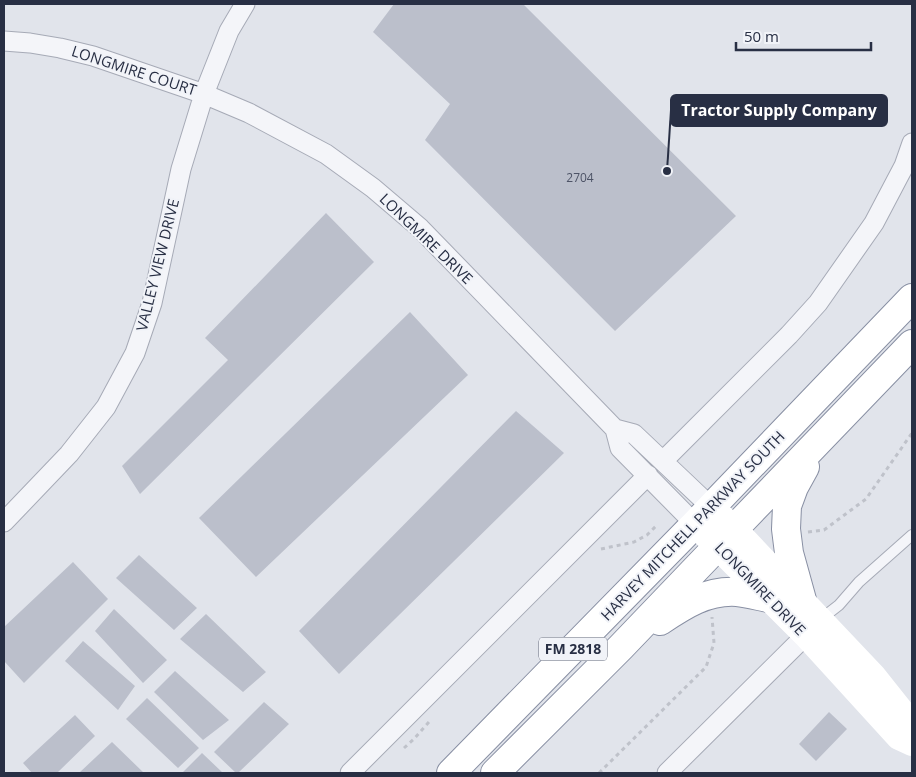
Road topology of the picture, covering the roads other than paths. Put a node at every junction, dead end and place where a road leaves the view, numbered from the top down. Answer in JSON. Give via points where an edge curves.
{"nodes":[{"id":1,"x":245,"y":4,"type":"edge"},
{"id":2,"x":4,"y":41,"type":"edge"},
{"id":3,"x":204,"y":94,"type":"junction"},
{"id":4,"x":912,"y":143,"type":"edge"},
{"id":5,"x":912,"y":298,"type":"edge"},
{"id":6,"x":912,"y":344,"type":"edge"},
{"id":7,"x":615,"y":429,"type":"junction"},
{"id":8,"x":817,"y":443,"type":"junction"},
{"id":9,"x":663,"y":461,"type":"junction"},
{"id":10,"x":648,"y":475,"type":"junction"},
{"id":11,"x":703,"y":516,"type":"junction"},
{"id":12,"x":4,"y":522,"type":"edge"},
{"id":13,"x":912,"y":535,"type":"edge"},
{"id":14,"x":726,"y":537,"type":"junction"},
{"id":15,"x":768,"y":598,"type":"junction"},
{"id":16,"x":802,"y":600,"type":"junction"},
{"id":17,"x":813,"y":628,"type":"junction"},
{"id":18,"x":622,"y":647,"type":"junction"},
{"id":19,"x":912,"y":725,"type":"edge"},
{"id":20,"x":912,"y":743,"type":"edge"},
{"id":21,"x":350,"y":773,"type":"edge"},
{"id":22,"x":451,"y":773,"type":"edge"},
{"id":23,"x":495,"y":773,"type":"edge"},
{"id":24,"x":667,"y":773,"type":"edge"}],
"edges":[{"from":1,"to":3,"type":"street","name":"VALLEY VIEW DRIVE","via":[[229,31]]},
{"from":2,"to":3,"type":"street","name":"LONGMIRE COURT","via":[[37,44],[93,56]]},
{"from":3,"to":7,"type":"street","name":"LONGMIRE DRIVE","via":[[249,113],[326,154],[373,188],[420,228]]},
{"from":3,"to":12,"type":"street","name":"VALLEY VIEW DRIVE","via":[[181,169],[152,303],[134,353],[106,407],[69,454]]},
{"from":4,"to":9,"type":"street","via":[[904,166],[874,223],[818,303]]},
{"from":5,"to":11,"type":"highway","name":"HARVEY MITCHELL PARKWAY SOUTH","number":"FM 2818"},
{"from":6,"to":8,"type":"highway","name":"HARVEY MITCHELL PARKWAY SOUTH","number":"FM 2818"},
{"from":7,"to":9,"type":"street","name":"LONGMIRE DRIVE","via":[[634,434]]},
{"from":7,"to":10,"type":"street","name":"LONGMIRE DRIVE","via":[[620,448]]},
{"from":8,"to":14,"type":"highway","name":"HARVEY MITCHELL PARKWAY SOUTH","number":"FM 2818"},
{"from":8,"to":16,"type":"highway","via":[[787,506],[789,553]]},
{"from":9,"to":11,"type":"street","name":"LONGMIRE DRIVE"},
{"from":10,"to":11,"type":"street","name":"LONGMIRE DRIVE"},
{"from":10,"to":21,"type":"street"},
{"from":11,"to":14,"type":"street","name":"LONGMIRE DRIVE"},
{"from":11,"to":22,"type":"highway","name":"HARVEY MITCHELL PARKWAY SOUTH","number":"FM 2818"},
{"from":13,"to":17,"type":"lane","via":[[858,582]]},
{"from":14,"to":15,"type":"street","name":"LONGMIRE DRIVE"},
{"from":14,"to":16,"type":"street","name":"LONGMIRE DRIVE"},
{"from":14,"to":18,"type":"highway","name":"HARVEY MITCHELL PARKWAY SOUTH","number":"FM 2818"},
{"from":15,"to":17,"type":"street","name":"LONGMIRE DRIVE"},
{"from":15,"to":18,"type":"highway","via":[[737,592],[699,597]]},
{"from":16,"to":17,"type":"street","name":"LONGMIRE DRIVE"},
{"from":17,"to":19,"type":"street","name":"LONGMIRE DRIVE","via":[[874,677]]},
{"from":17,"to":20,"type":"street","name":"LONGMIRE DRIVE","via":[[899,737]]},
{"from":17,"to":24,"type":"street"},
{"from":18,"to":23,"type":"highway","name":"HARVEY MITCHELL PARKWAY SOUTH","number":"FM 2818"}]}
